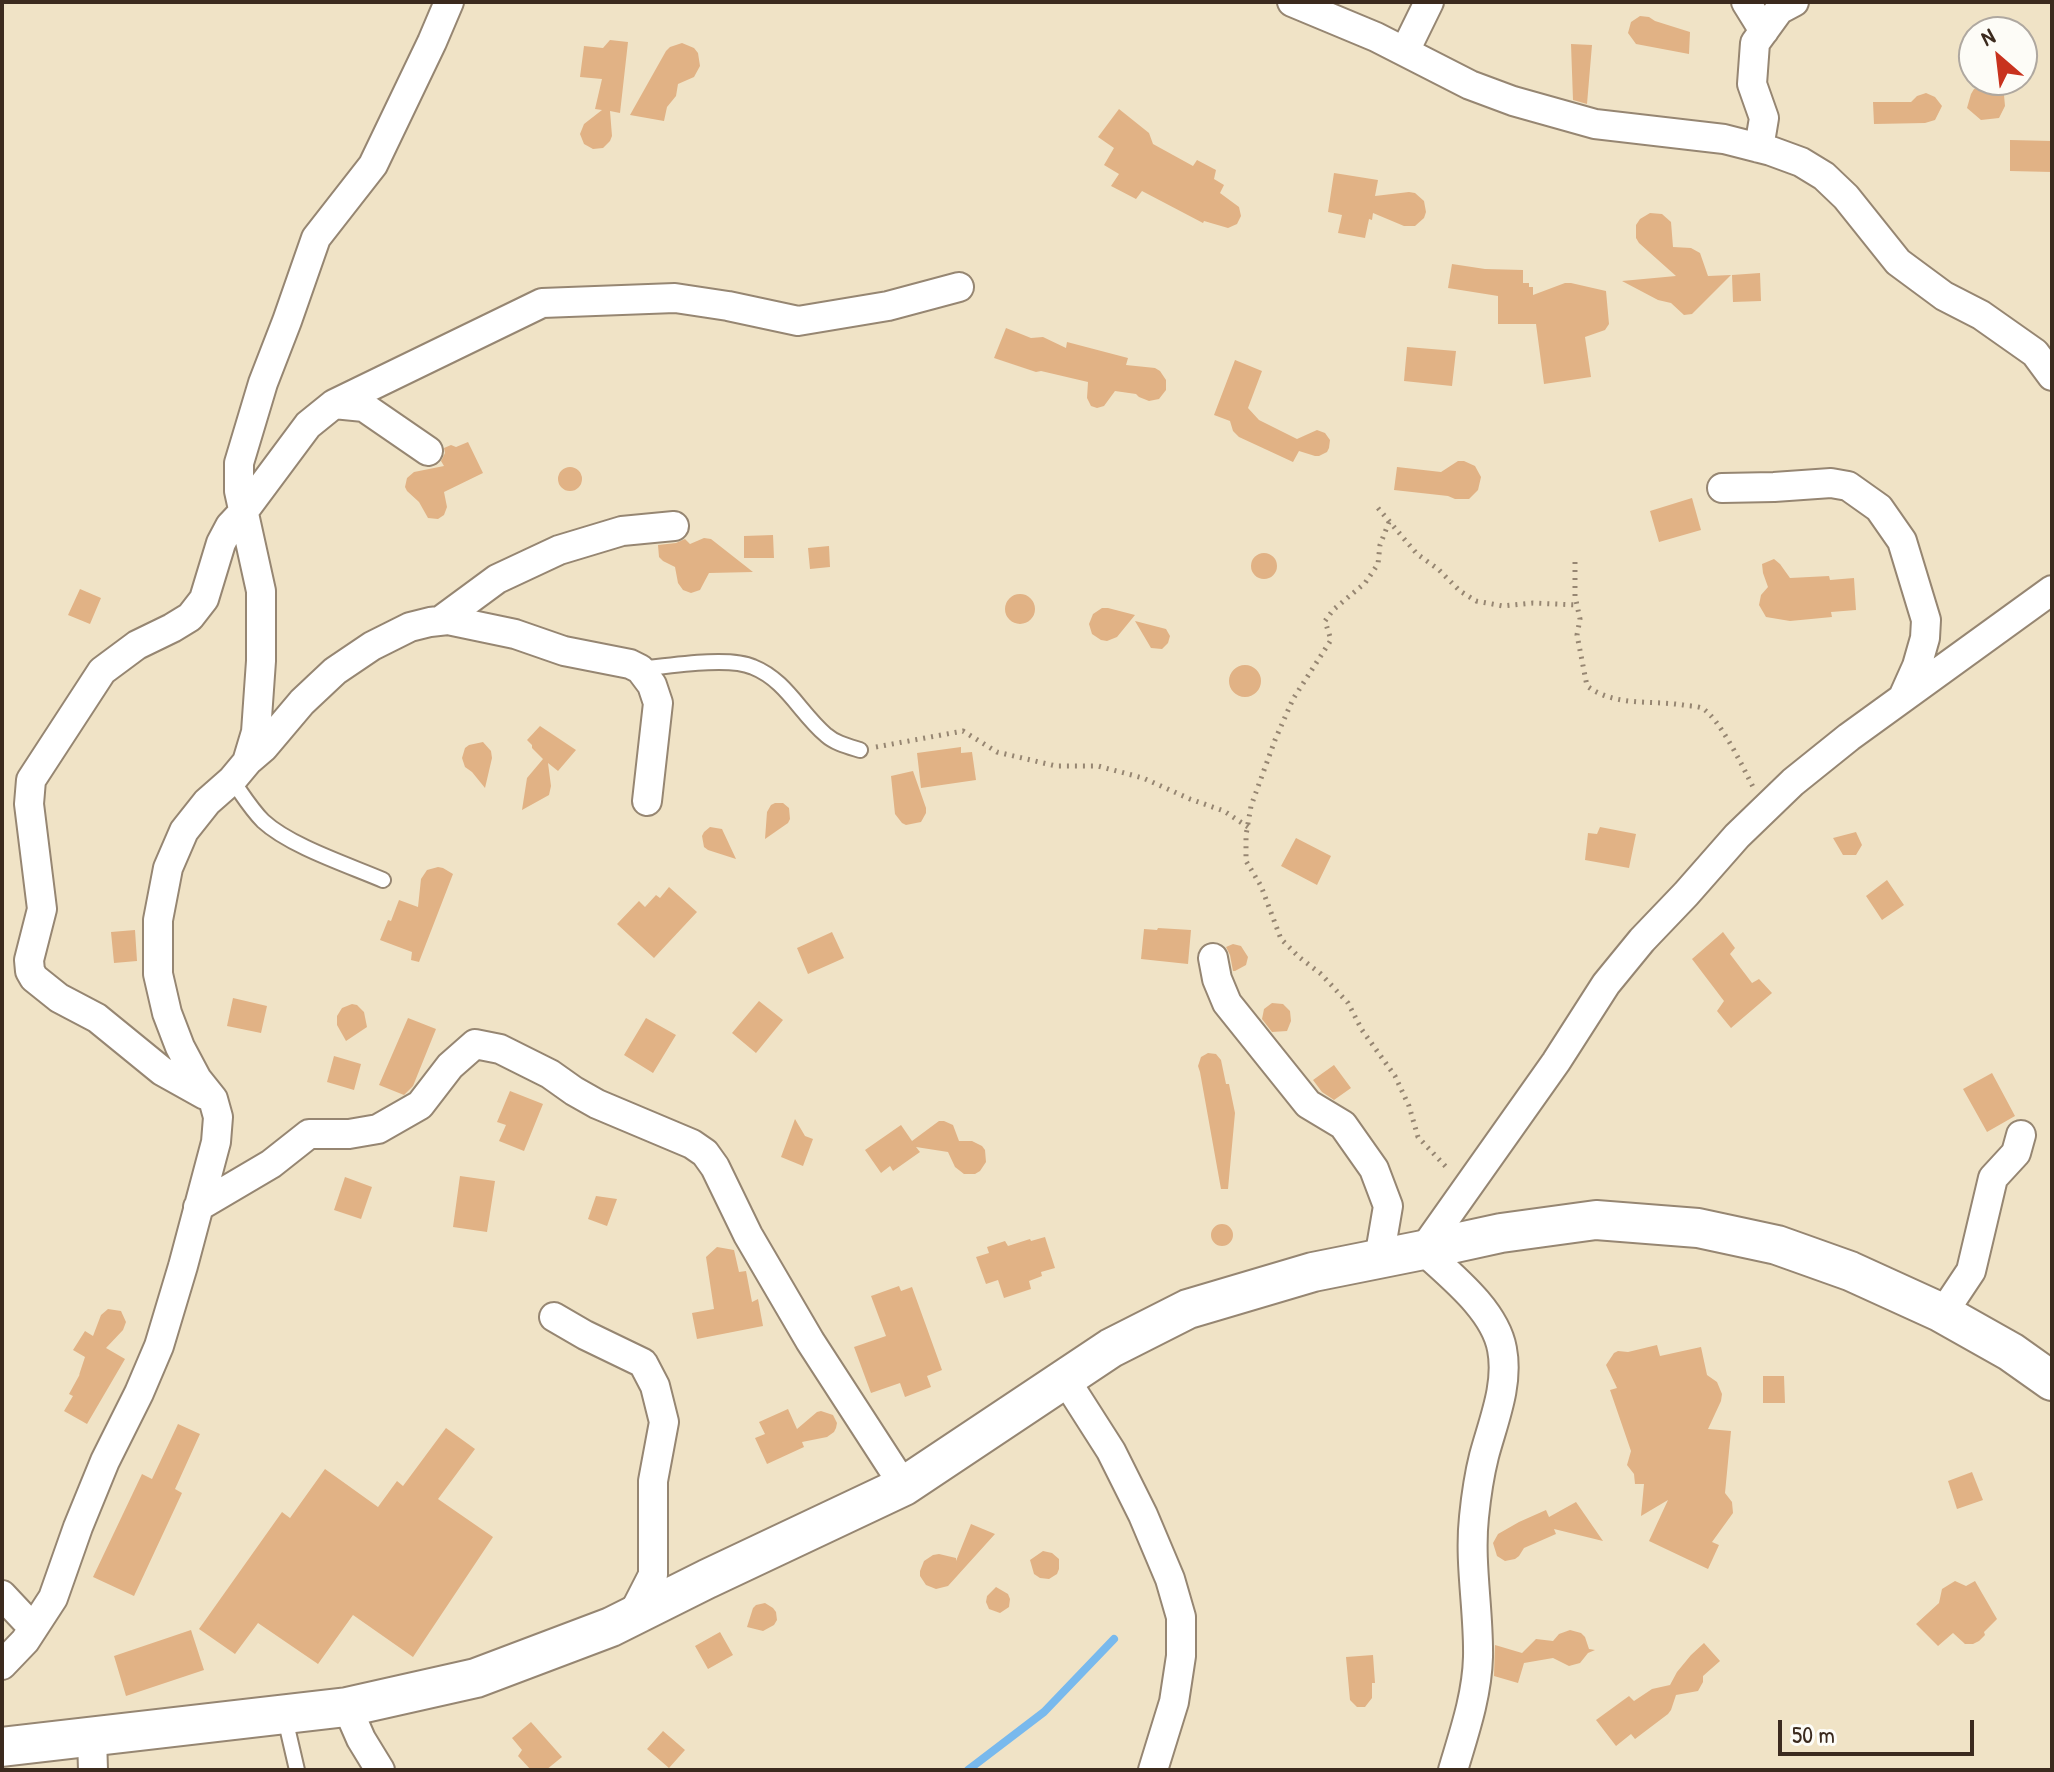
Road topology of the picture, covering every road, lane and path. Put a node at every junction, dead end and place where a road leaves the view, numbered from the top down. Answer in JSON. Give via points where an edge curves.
{"nodes":[{"id":1,"x":449,"y":2,"type":"edge"},
{"id":2,"x":1292,"y":2,"type":"edge"},
{"id":3,"x":1429,"y":2,"type":"edge"},
{"id":4,"x":1746,"y":2,"type":"edge"},
{"id":5,"x":1794,"y":2,"type":"edge"},
{"id":6,"x":1764,"y":31,"type":"junction"},
{"id":7,"x":1405,"y":51,"type":"junction"},
{"id":8,"x":1759,"y":148,"type":"junction"},
{"id":9,"x":959,"y":287,"type":"dead end"},
{"id":10,"x":2052,"y":376,"type":"edge"},
{"id":11,"x":334,"y":404,"type":"junction"},
{"id":12,"x":428,"y":451,"type":"dead end"},
{"id":13,"x":1722,"y":488,"type":"dead end"},
{"id":14,"x":1378,"y":508,"type":"dead end"},
{"id":15,"x":244,"y":511,"type":"junction"},
{"id":16,"x":1389,"y":522,"type":"junction"},
{"id":17,"x":674,"y":526,"type":"dead end"},
{"id":18,"x":1575,"y":562,"type":"dead end"},
{"id":19,"x":2052,"y":590,"type":"edge"},
{"id":20,"x":1577,"y":605,"type":"junction"},
{"id":21,"x":440,"y":621,"type":"junction"},
{"id":22,"x":640,"y":669,"type":"junction"},
{"id":23,"x":1904,"y":696,"type":"junction"},
{"id":24,"x":860,"y":750,"type":"joint"},
{"id":25,"x":239,"y":771,"type":"junction"},
{"id":26,"x":647,"y":801,"type":"dead end"},
{"id":27,"x":1764,"y":809,"type":"junction"},
{"id":28,"x":1248,"y":827,"type":"junction"},
{"id":29,"x":383,"y":880,"type":"dead end"},
{"id":30,"x":1213,"y":958,"type":"dead end"},
{"id":31,"x":213,"y":1099,"type":"junction"},
{"id":32,"x":2021,"y":1135,"type":"dead end"},
{"id":33,"x":1468,"y":1187,"type":"junction"},
{"id":34,"x":198,"y":1207,"type":"junction"},
{"id":35,"x":1423,"y":1250,"type":"junction"},
{"id":36,"x":1379,"y":1259,"type":"junction"},
{"id":37,"x":1943,"y":1313,"type":"junction"},
{"id":38,"x":554,"y":1317,"type":"dead end"},
{"id":39,"x":1065,"y":1379,"type":"junction"},
{"id":40,"x":2052,"y":1381,"type":"edge"},
{"id":41,"x":904,"y":1486,"type":"junction"},
{"id":42,"x":2,"y":1595,"type":"edge"},
{"id":43,"x":632,"y":1616,"type":"junction"},
{"id":44,"x":33,"y":1628,"type":"junction"},
{"id":45,"x":2,"y":1665,"type":"edge"},
{"id":46,"x":347,"y":1707,"type":"junction"},
{"id":47,"x":284,"y":1714,"type":"junction"},
{"id":48,"x":2,"y":1747,"type":"edge"},
{"id":49,"x":92,"y":1754,"type":"edge"},
{"id":50,"x":297,"y":1770,"type":"edge"},
{"id":51,"x":380,"y":1770,"type":"edge"},
{"id":52,"x":1153,"y":1770,"type":"edge"},
{"id":53,"x":1453,"y":1770,"type":"edge"}],
"edges":[{"from":1,"to":15,"type":"street","via":[[373,165],[316,238],[239,463]]},
{"from":2,"to":7,"type":"street"},
{"from":3,"to":7,"type":"street"},
{"from":4,"to":6,"type":"street"},
{"from":5,"to":6,"type":"street","via":[[1779,10]]},
{"from":6,"to":8,"type":"street","via":[[1755,43],[1752,84],[1764,118]]},
{"from":7,"to":8,"type":"street","via":[[1470,85],[1595,124]]},
{"from":8,"to":10,"type":"street","via":[[1824,176],[1898,262],[2035,353]]},
{"from":9,"to":11,"type":"street","via":[[798,321],[675,298],[542,303]]},
{"from":11,"to":12,"type":"street","via":[[364,407]]},
{"from":11,"to":15,"type":"street","via":[[308,425]]},
{"from":13,"to":23,"type":"street","via":[[1831,483],[1848,486],[1879,508],[1902,541],[1926,620],[1917,666]]},
{"from":14,"to":16,"type":"path"},
{"from":15,"to":25,"type":"street","via":[[261,591],[261,661],[256,732]]},
{"from":15,"to":31,"type":"street","via":[[221,543],[204,599],[190,617],[102,671],[42,759],[30,792],[42,909],[29,960],[34,978],[97,1018],[162,1071]]},
{"from":16,"to":20,"type":"path","via":[[1417,554],[1476,601]]},
{"from":16,"to":28,"type":"path","via":[[1378,564],[1325,621],[1331,640],[1293,699],[1251,806]]},
{"from":17,"to":21,"type":"street","via":[[622,531],[559,550],[497,579]]},
{"from":18,"to":20,"type":"path"},
{"from":19,"to":23,"type":"street"},
{"from":20,"to":27,"type":"path","via":[[1587,686],[1598,695],[1624,701],[1701,708],[1721,729]]},
{"from":21,"to":22,"type":"street","via":[[515,634]]},
{"from":21,"to":25,"type":"street","via":[[410,627],[335,671]]},
{"from":22,"to":24,"type":"lane","via":[[750,665],[776,680],[826,735]]},
{"from":22,"to":26,"type":"street","via":[[658,703]]},
{"from":23,"to":27,"type":"street"},
{"from":24,"to":28,"type":"path","via":[[963,731],[997,752],[1143,778],[1224,811]]},
{"from":25,"to":29,"type":"lane","via":[[248,803],[264,822],[290,840]]},
{"from":25,"to":31,"type":"street","via":[[184,831],[168,868],[158,920],[158,974],[167,1013],[191,1068]]},
{"from":27,"to":33,"type":"street","via":[[1606,984]]},
{"from":28,"to":33,"type":"path","via":[[1246,861],[1281,939],[1348,1003],[1395,1076],[1418,1137]]},
{"from":30,"to":36,"type":"street","via":[[1227,1003],[1308,1104],[1343,1125],[1374,1169],[1388,1206]]},
{"from":31,"to":34,"type":"street","via":[[216,1142]]},
{"from":32,"to":37,"type":"street","via":[[2016,1153],[1993,1178],[1971,1271]]},
{"from":33,"to":35,"type":"street"},
{"from":34,"to":41,"type":"street","via":[[271,1164],[309,1134],[378,1129],[420,1105],[475,1044],[500,1049],[597,1104],[705,1153],[810,1341]]},
{"from":34,"to":44,"type":"street","via":[[159,1346],[105,1461],[53,1598]]},
{"from":35,"to":36,"type":"street"},
{"from":35,"to":37,"type":"street","via":[[1596,1220],[1698,1228],[1777,1245]]},
{"from":35,"to":53,"type":"street","via":[[1470,1294],[1492,1324],[1504,1371],[1474,1520],[1478,1658],[1472,1709]]},
{"from":36,"to":39,"type":"street","via":[[1313,1272],[1188,1309],[1111,1348]]},
{"from":37,"to":40,"type":"street"},
{"from":38,"to":43,"type":"street","via":[[643,1363],[655,1386],[664,1422],[653,1481],[653,1575]]},
{"from":39,"to":41,"type":"street"},
{"from":39,"to":52,"type":"street","via":[[1111,1451],[1143,1515],[1181,1617],[1174,1702]]},
{"from":41,"to":43,"type":"street"},
{"from":42,"to":44,"type":"street"},
{"from":43,"to":46,"type":"street","via":[[476,1678]]},
{"from":44,"to":45,"type":"street"},
{"from":46,"to":47,"type":"street"},
{"from":46,"to":51,"type":"street"},
{"from":47,"to":49,"type":"street"},
{"from":47,"to":50,"type":"lane"},
{"from":48,"to":49,"type":"street"}]}
